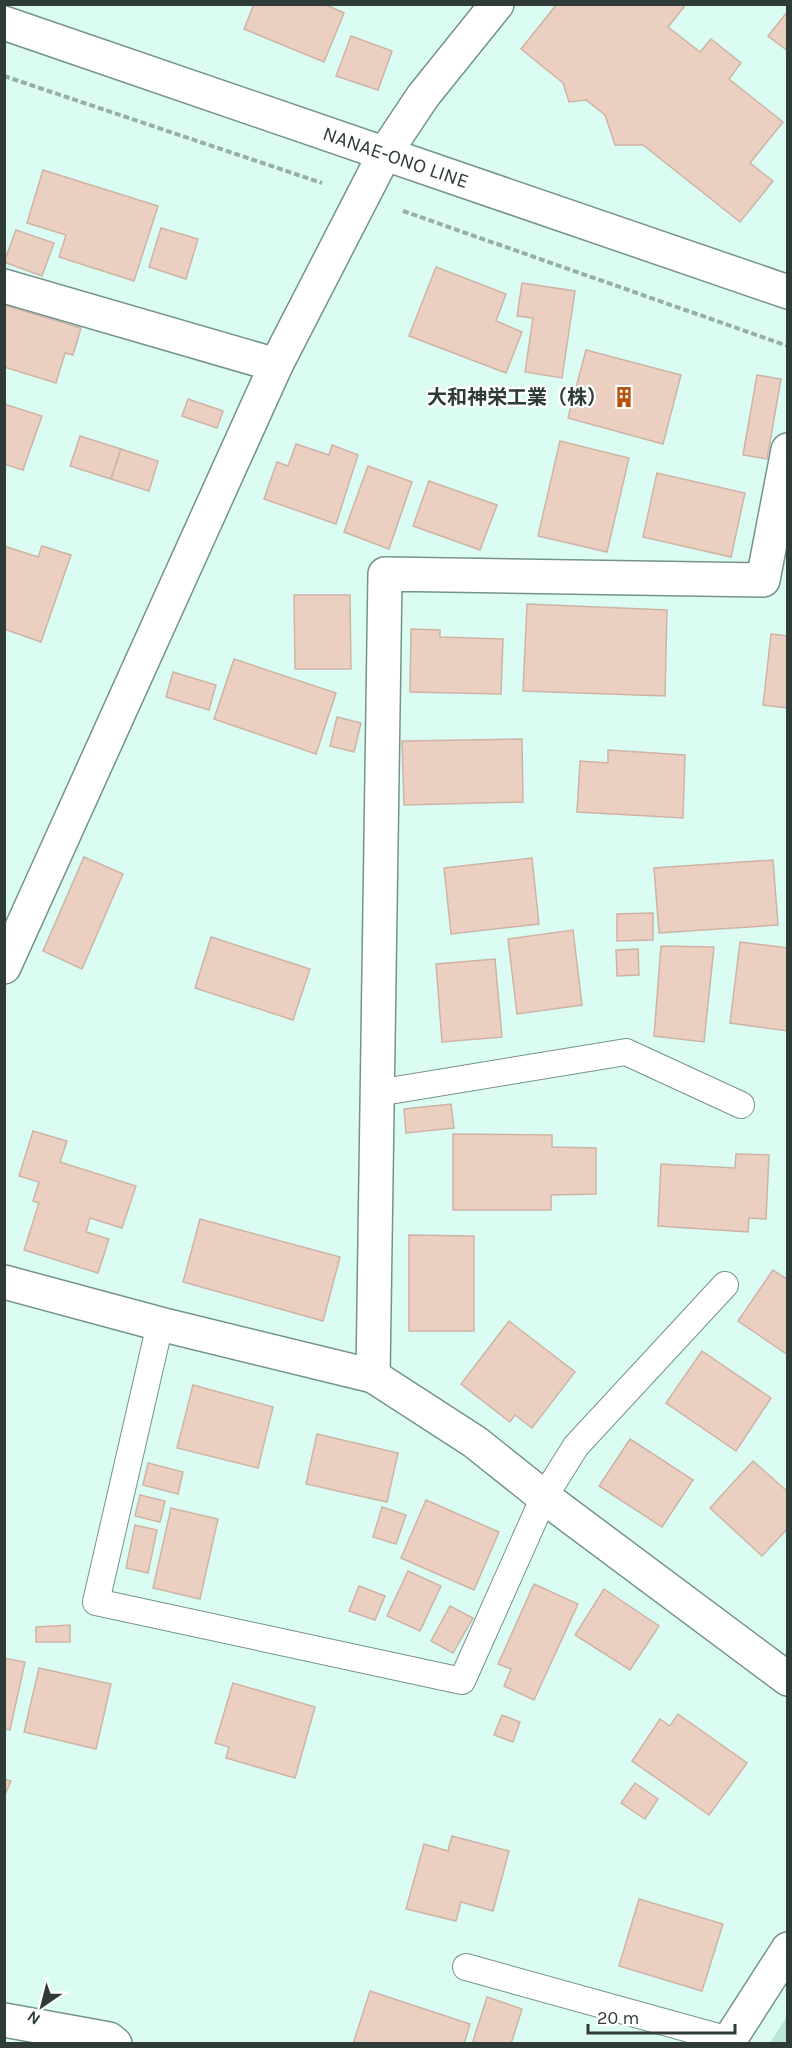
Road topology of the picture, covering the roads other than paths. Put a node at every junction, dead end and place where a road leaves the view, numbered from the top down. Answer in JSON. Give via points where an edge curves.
{"nodes":[{"id":1,"x":497,"y":4,"type":"edge"},
{"id":2,"x":4,"y":23,"type":"edge"},
{"id":3,"x":385,"y":153,"type":"junction"},
{"id":4,"x":4,"y":286,"type":"edge"},
{"id":5,"x":788,"y":292,"type":"edge"},
{"id":6,"x":276,"y":365,"type":"junction"},
{"id":7,"x":788,"y":450,"type":"edge"},
{"id":8,"x":7,"y":954,"type":"edge"},
{"id":9,"x":377,"y":1093,"type":"junction"},
{"id":10,"x":741,"y":1105,"type":"dead end"},
{"id":11,"x":4,"y":1282,"type":"edge"},
{"id":12,"x":725,"y":1285,"type":"dead end"},
{"id":13,"x":160,"y":1324,"type":"junction"},
{"id":14,"x":373,"y":1377,"type":"junction"},
{"id":15,"x":544,"y":1497,"type":"junction"},
{"id":16,"x":788,"y":1679,"type":"edge"},
{"id":17,"x":788,"y":1948,"type":"edge"},
{"id":18,"x":466,"y":1967,"type":"dead end"},
{"id":19,"x":4,"y":2020,"type":"edge"},
{"id":20,"x":728,"y":2042,"type":"edge"},
{"id":21,"x":115,"y":2043,"type":"edge"}],
"edges":[{"from":1,"to":3,"type":"street","via":[[423,96]]},
{"from":2,"to":3,"type":"street","name":"NANAE-ONO LINE"},
{"from":3,"to":5,"type":"street","name":"NANAE-ONO LINE"},
{"from":3,"to":6,"type":"street"},
{"from":4,"to":6,"type":"street"},
{"from":6,"to":8,"type":"street"},
{"from":7,"to":9,"type":"street","via":[[763,580],[384,574]]},
{"from":9,"to":10,"type":"lane","via":[[626,1052]]},
{"from":9,"to":14,"type":"street"},
{"from":11,"to":13,"type":"street"},
{"from":12,"to":15,"type":"lane","via":[[576,1446]]},
{"from":13,"to":14,"type":"street"},
{"from":13,"to":15,"type":"lane","via":[[96,1602],[462,1681]]},
{"from":14,"to":15,"type":"street","via":[[475,1442]]},
{"from":15,"to":16,"type":"street"},
{"from":17,"to":20,"type":"street"},
{"from":18,"to":20,"type":"lane"},
{"from":19,"to":21,"type":"street"}]}
